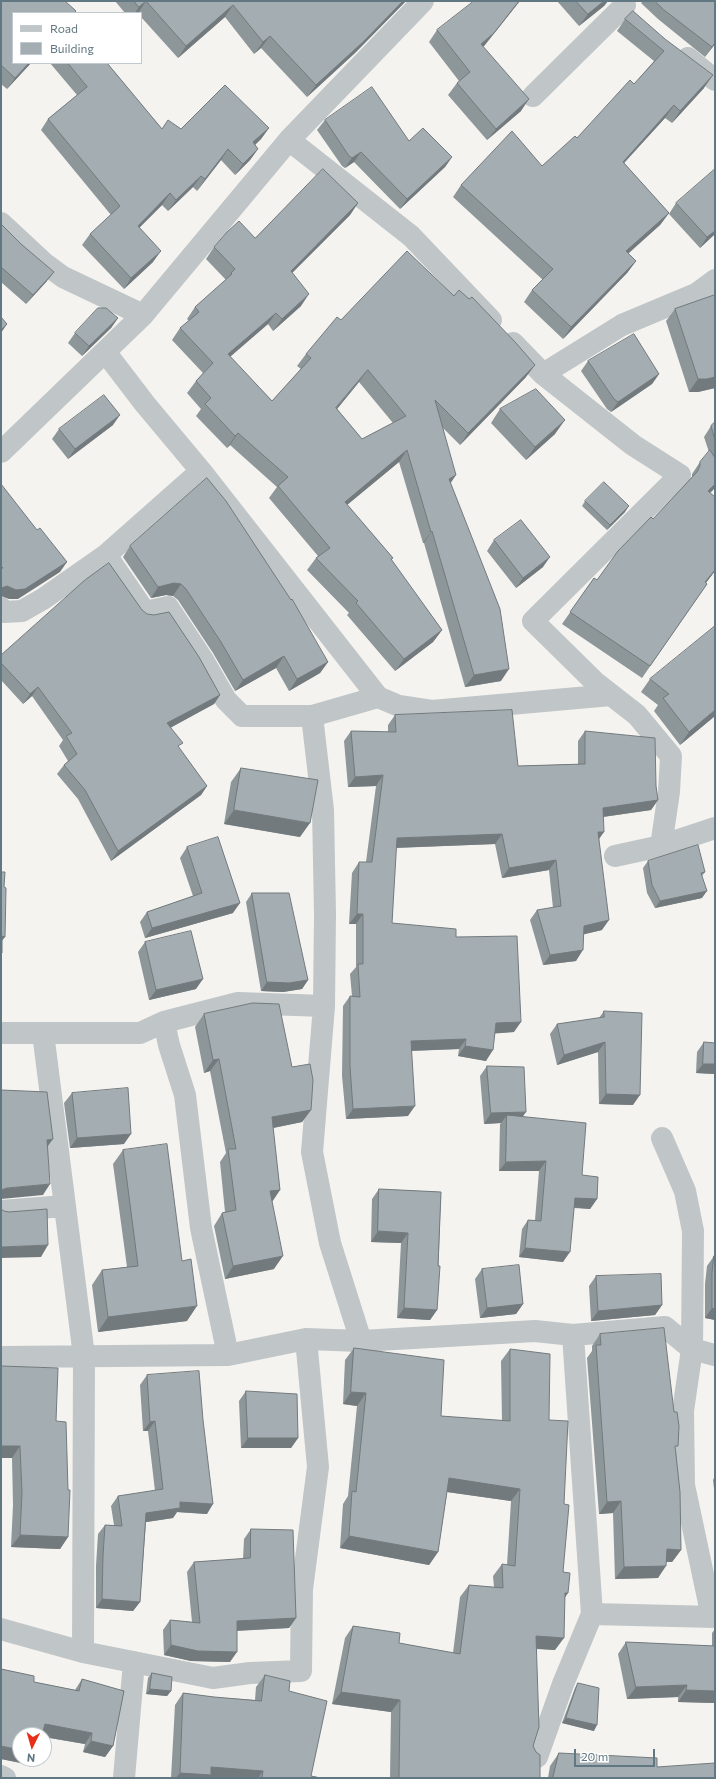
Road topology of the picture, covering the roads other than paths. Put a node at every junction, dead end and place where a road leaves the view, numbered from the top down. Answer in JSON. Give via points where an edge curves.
{"nodes":[{"id":1,"x":423,"y":1,"type":"edge"},
{"id":2,"x":629,"y":8,"type":"edge"},
{"id":3,"x":674,"y":47,"type":"edge"},
{"id":4,"x":715,"y":80,"type":"edge"},
{"id":5,"x":533,"y":96,"type":"dead end"},
{"id":6,"x":289,"y":140,"type":"junction"},
{"id":7,"x":1,"y":223,"type":"edge"},
{"id":8,"x":715,"y":280,"type":"edge"},
{"id":9,"x":143,"y":315,"type":"junction"},
{"id":10,"x":106,"y":353,"type":"junction"},
{"id":11,"x":543,"y":374,"type":"junction"},
{"id":12,"x":1,"y":452,"type":"edge"},
{"id":13,"x":202,"y":471,"type":"junction"},
{"id":14,"x":106,"y":555,"type":"junction"},
{"id":15,"x":1,"y":608,"type":"edge"},
{"id":16,"x":611,"y":695,"type":"junction"},
{"id":17,"x":378,"y":697,"type":"junction"},
{"id":18,"x":312,"y":716,"type":"junction"},
{"id":19,"x":715,"y":828,"type":"edge"},
{"id":20,"x":661,"y":846,"type":"junction"},
{"id":21,"x":615,"y":856,"type":"dead end"},
{"id":22,"x":324,"y":1006,"type":"junction"},
{"id":23,"x":164,"y":1022,"type":"junction"},
{"id":24,"x":1,"y":1033,"type":"edge"},
{"id":25,"x":43,"y":1033,"type":"junction"},
{"id":26,"x":662,"y":1138,"type":"dead end"},
{"id":27,"x":64,"y":1206,"type":"junction"},
{"id":28,"x":1,"y":1211,"type":"edge"},
{"id":29,"x":572,"y":1335,"type":"junction"},
{"id":30,"x":306,"y":1339,"type":"junction"},
{"id":31,"x":361,"y":1341,"type":"junction"},
{"id":32,"x":692,"y":1349,"type":"junction"},
{"id":33,"x":228,"y":1355,"type":"junction"},
{"id":34,"x":715,"y":1355,"type":"edge"},
{"id":35,"x":1,"y":1356,"type":"edge"},
{"id":36,"x":84,"y":1356,"type":"junction"},
{"id":37,"x":592,"y":1614,"type":"junction"},
{"id":38,"x":714,"y":1617,"type":"edge"},
{"id":39,"x":1,"y":1629,"type":"edge"},
{"id":40,"x":82,"y":1652,"type":"junction"},
{"id":41,"x":134,"y":1662,"type":"junction"},
{"id":42,"x":537,"y":1757,"type":"edge"},
{"id":43,"x":1,"y":1776,"type":"edge"},
{"id":44,"x":5,"y":1778,"type":"edge"},
{"id":45,"x":124,"y":1778,"type":"edge"}],
"edges":[{"from":1,"to":6,"type":"street"},
{"from":2,"to":5,"type":"street"},
{"from":3,"to":4,"type":"street"},
{"from":6,"to":9,"type":"street"},
{"from":6,"to":11,"type":"street","via":[[410,236]]},
{"from":7,"to":9,"type":"street","via":[[44,264],[63,277]]},
{"from":8,"to":11,"type":"street","via":[[696,294],[622,325]]},
{"from":9,"to":10,"type":"street"},
{"from":10,"to":12,"type":"street"},
{"from":10,"to":13,"type":"street"},
{"from":11,"to":16,"type":"street","via":[[634,445],[680,475],[533,621]]},
{"from":13,"to":14,"type":"street"},
{"from":13,"to":17,"type":"street"},
{"from":14,"to":15,"type":"street","via":[[22,611],[4,612]]},
{"from":14,"to":18,"type":"street","via":[[145,612],[168,607],[226,700],[242,716]]},
{"from":16,"to":17,"type":"street","via":[[432,711],[399,706]]},
{"from":16,"to":20,"type":"street","via":[[637,714],[671,756]]},
{"from":17,"to":18,"type":"street"},
{"from":18,"to":22,"type":"street","via":[[323,810]]},
{"from":19,"to":20,"type":"street"},
{"from":20,"to":21,"type":"street"},
{"from":22,"to":23,"type":"street","via":[[238,1004]]},
{"from":22,"to":31,"type":"street","via":[[312,1152],[330,1243]]},
{"from":23,"to":25,"type":"street","via":[[140,1033]]},
{"from":23,"to":33,"type":"street","via":[[185,1095],[201,1228]]},
{"from":24,"to":25,"type":"street"},
{"from":25,"to":27,"type":"street"},
{"from":26,"to":32,"type":"street","via":[[685,1191],[693,1231]]},
{"from":27,"to":28,"type":"street"},
{"from":27,"to":36,"type":"street"},
{"from":29,"to":31,"type":"street","via":[[534,1331]]},
{"from":29,"to":32,"type":"street","via":[[665,1327]]},
{"from":29,"to":37,"type":"street"},
{"from":30,"to":31,"type":"street"},
{"from":30,"to":33,"type":"street"},
{"from":30,"to":41,"type":"street","via":[[318,1467],[302,1589],[301,1671],[250,1673],[213,1678]]},
{"from":32,"to":34,"type":"street"},
{"from":32,"to":38,"type":"street","via":[[683,1411],[684,1485]]},
{"from":33,"to":36,"type":"street"},
{"from":35,"to":36,"type":"street"},
{"from":36,"to":40,"type":"street"},
{"from":37,"to":38,"type":"street"},
{"from":37,"to":42,"type":"street"},
{"from":39,"to":40,"type":"street"},
{"from":40,"to":41,"type":"street"},
{"from":41,"to":45,"type":"street"},
{"from":43,"to":44,"type":"street"}]}
